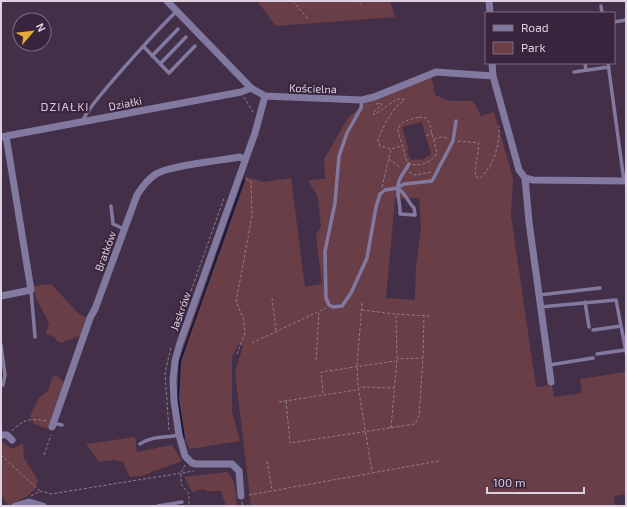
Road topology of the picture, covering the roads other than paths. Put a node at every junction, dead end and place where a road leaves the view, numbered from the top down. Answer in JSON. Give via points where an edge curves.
{"nodes":[{"id":1,"x":167,"y":1,"type":"edge"},
{"id":2,"x":489,"y":1,"type":"edge"},
{"id":3,"x":601,"y":6,"type":"dead end"},
{"id":4,"x":177,"y":11,"type":"junction"},
{"id":5,"x":490,"y":12,"type":"edge"},
{"id":6,"x":602,"y":12,"type":"edge"},
{"id":7,"x":626,"y":20,"type":"edge"},
{"id":8,"x":615,"y":22,"type":"edge"},
{"id":9,"x":178,"y":29,"type":"dead end"},
{"id":10,"x":186,"y":37,"type":"dead end"},
{"id":11,"x":195,"y":46,"type":"dead end"},
{"id":12,"x":144,"y":47,"type":"junction"},
{"id":13,"x":152,"y":56,"type":"junction"},
{"id":14,"x":160,"y":64,"type":"junction"},
{"id":15,"x":492,"y":64,"type":"edge"},
{"id":16,"x":585,"y":64,"type":"edge"},
{"id":17,"x":609,"y":65,"type":"edge"},
{"id":18,"x":586,"y":70,"type":"junction"},
{"id":19,"x":574,"y":72,"type":"dead end"},
{"id":20,"x":493,"y":76,"type":"junction"},
{"id":21,"x":251,"y":88,"type":"junction"},
{"id":22,"x":265,"y":96,"type":"junction"},
{"id":23,"x":362,"y":100,"type":"junction"},
{"id":24,"x":456,"y":121,"type":"dead end"},
{"id":25,"x":83,"y":122,"type":"junction"},
{"id":26,"x":4,"y":137,"type":"edge"},
{"id":27,"x":245,"y":159,"type":"junction"},
{"id":28,"x":409,"y":164,"type":"road end"},
{"id":29,"x":525,"y":178,"type":"junction"},
{"id":30,"x":625,"y":181,"type":"edge"},
{"id":31,"x":397,"y":188,"type":"junction"},
{"id":32,"x":111,"y":206,"type":"dead end"},
{"id":33,"x":125,"y":230,"type":"junction"},
{"id":34,"x":600,"y":288,"type":"dead end"},
{"id":35,"x":31,"y":290,"type":"junction"},
{"id":36,"x":539,"y":295,"type":"junction"},
{"id":37,"x":1,"y":296,"type":"edge"},
{"id":38,"x":586,"y":302,"type":"junction"},
{"id":39,"x":540,"y":307,"type":"junction"},
{"id":40,"x":622,"y":326,"type":"junction"},
{"id":41,"x":589,"y":327,"type":"dead end"},
{"id":42,"x":594,"y":330,"type":"dead end"},
{"id":43,"x":35,"y":337,"type":"dead end"},
{"id":44,"x":1,"y":345,"type":"edge"},
{"id":45,"x":626,"y":351,"type":"edge"},
{"id":46,"x":598,"y":354,"type":"dead end"},
{"id":47,"x":593,"y":358,"type":"dead end"},
{"id":48,"x":549,"y":365,"type":"junction"},
{"id":49,"x":551,"y":382,"type":"dead end"},
{"id":50,"x":3,"y":385,"type":"dead end"},
{"id":51,"x":53,"y":425,"type":"joint"},
{"id":52,"x":62,"y":425,"type":"dead end"},
{"id":53,"x":1,"y":435,"type":"edge"},
{"id":54,"x":179,"y":435,"type":"junction"},
{"id":55,"x":11,"y":438,"type":"road end"},
{"id":56,"x":140,"y":444,"type":"dead end"},
{"id":57,"x":241,"y":496,"type":"road end"},
{"id":58,"x":182,"y":502,"type":"dead end"},
{"id":59,"x":15,"y":506,"type":"edge"},
{"id":60,"x":43,"y":506,"type":"edge"},
{"id":61,"x":158,"y":506,"type":"edge"}],
"edges":[{"from":1,"to":4,"type":"street","name":"Kościelna"},
{"from":2,"to":5,"type":"street"},
{"from":3,"to":6,"type":"lane"},
{"from":4,"to":12,"type":"lane"},
{"from":4,"to":21,"type":"street","name":"Kościelna"},
{"from":7,"to":8,"type":"lane"},
{"from":9,"to":13,"type":"lane"},
{"from":10,"to":14,"type":"lane"},
{"from":11,"to":14,"type":"lane","via":[[169,73]]},
{"from":12,"to":13,"type":"lane"},
{"from":12,"to":25,"type":"lane","via":[[86,112]]},
{"from":13,"to":14,"type":"lane"},
{"from":15,"to":20,"type":"street"},
{"from":16,"to":18,"type":"lane"},
{"from":17,"to":18,"type":"lane"},
{"from":17,"to":30,"type":"lane"},
{"from":18,"to":19,"type":"lane"},
{"from":20,"to":23,"type":"street","name":"Kościelna","via":[[436,72]]},
{"from":20,"to":29,"type":"street","via":[[518,170]]},
{"from":21,"to":22,"type":"street","name":"Kościelna"},
{"from":21,"to":25,"type":"street","name":"Działki"},
{"from":22,"to":23,"type":"street","name":"Kościelna"},
{"from":22,"to":27,"type":"street","name":"Jaskrów"},
{"from":23,"to":31,"type":"lane","via":[[339,156],[335,203],[325,251],[326,294],[332,308],[340,307],[351,293],[367,258],[381,192]]},
{"from":24,"to":31,"type":"lane","via":[[452,140],[432,181],[404,184]]},
{"from":25,"to":26,"type":"street","name":"Działki"},
{"from":26,"to":35,"type":"street"},
{"from":27,"to":33,"type":"street","name":"Bratków","via":[[239,157],[167,169],[156,174],[137,195]]},
{"from":27,"to":54,"type":"street","name":"Jaskrów","via":[[180,343],[173,380]]},
{"from":28,"to":31,"type":"lane"},
{"from":29,"to":30,"type":"street"},
{"from":29,"to":36,"type":"street"},
{"from":31,"to":31,"type":"lane","via":[[400,214],[414,215],[414,208]]},
{"from":32,"to":33,"type":"lane","via":[[113,224]]},
{"from":33,"to":51,"type":"street","name":"Bratków","via":[[90,318]]},
{"from":34,"to":36,"type":"lane"},
{"from":35,"to":37,"type":"street"},
{"from":35,"to":43,"type":"lane"},
{"from":36,"to":39,"type":"street"},
{"from":38,"to":39,"type":"lane"},
{"from":38,"to":40,"type":"lane","via":[[616,300]]},
{"from":38,"to":41,"type":"lane"},
{"from":39,"to":48,"type":"street"},
{"from":40,"to":42,"type":"lane"},
{"from":40,"to":45,"type":"lane"},
{"from":44,"to":50,"type":"lane","via":[[5,375]]},
{"from":45,"to":46,"type":"lane"},
{"from":47,"to":48,"type":"lane"},
{"from":48,"to":49,"type":"street"},
{"from":51,"to":52,"type":"lane"},
{"from":53,"to":55,"type":"street","via":[[5,434]]},
{"from":54,"to":56,"type":"lane","via":[[155,437]]},
{"from":54,"to":57,"type":"street","name":"Jaskrów","via":[[182,451],[187,459],[196,464],[232,464],[240,471]]},
{"from":58,"to":61,"type":"lane"},
{"from":59,"to":60,"type":"street","via":[[29,502]]}]}
